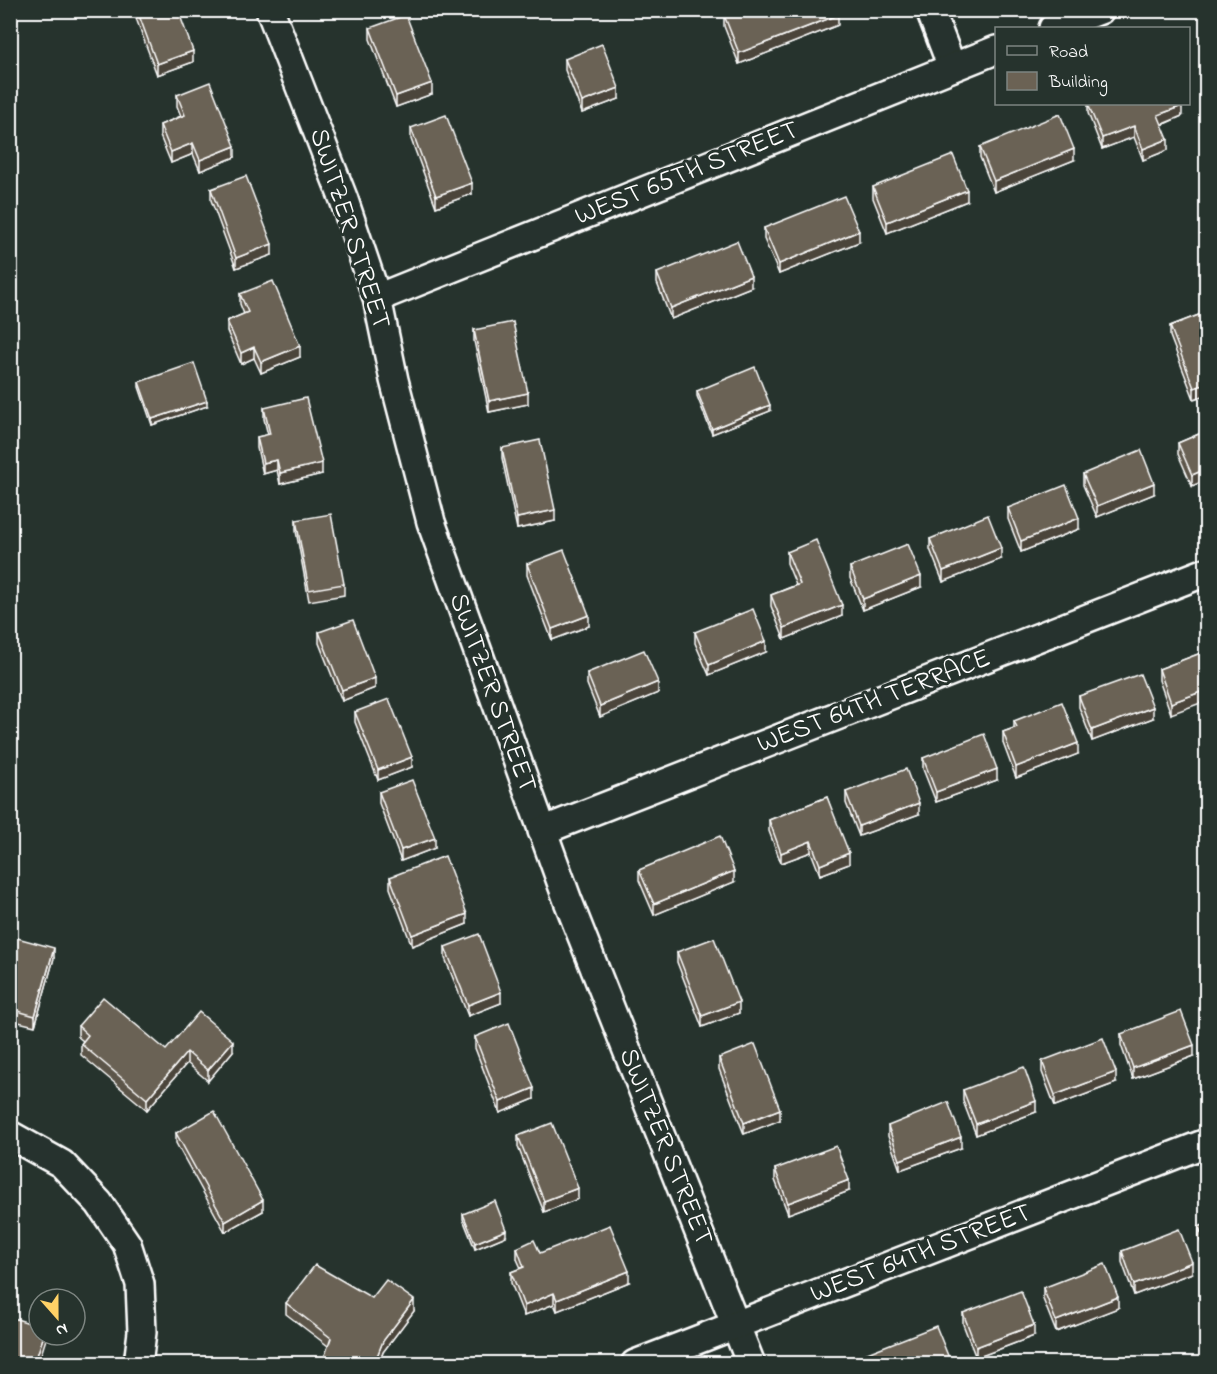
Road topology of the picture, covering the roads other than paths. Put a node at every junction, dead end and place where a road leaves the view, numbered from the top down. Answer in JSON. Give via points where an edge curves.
{"nodes":[{"id":1,"x":270,"y":10,"type":"edge"},
{"id":2,"x":930,"y":10,"type":"edge"},
{"id":3,"x":1100,"y":10,"type":"edge"},
{"id":4,"x":1056,"y":27,"type":"edge"},
{"id":5,"x":995,"y":50,"type":"edge"},
{"id":6,"x":952,"y":67,"type":"junction"},
{"id":7,"x":377,"y":298,"type":"junction"},
{"id":8,"x":1206,"y":572,"type":"edge"},
{"id":9,"x":542,"y":831,"type":"junction"},
{"id":10,"x":10,"y":1135,"type":"edge"},
{"id":11,"x":1206,"y":1143,"type":"edge"},
{"id":12,"x":736,"y":1325,"type":"junction"},
{"id":13,"x":138,"y":1364,"type":"edge"},
{"id":14,"x":635,"y":1364,"type":"edge"},
{"id":15,"x":751,"y":1364,"type":"edge"}],
"edges":[{"from":1,"to":7,"type":"street","name":"SWITZER STREET","via":[[344,200]]},
{"from":2,"to":6,"type":"street"},
{"from":3,"to":4,"type":"street"},
{"from":5,"to":6,"type":"street","name":"WEST 65TH STREET"},
{"from":6,"to":7,"type":"street","name":"WEST 65TH STREET"},
{"from":7,"to":9,"type":"street","name":"SWITZER STREET","via":[[431,522]]},
{"from":8,"to":9,"type":"street","name":"WEST 64TH TERRACE"},
{"from":9,"to":12,"type":"street","name":"SWITZER STREET"},
{"from":10,"to":13,"type":"street","via":[[62,1164],[99,1203],[127,1244],[140,1284],[142,1332]]},
{"from":11,"to":12,"type":"street","name":"WEST 64TH STREET"},
{"from":12,"to":14,"type":"street","name":"WEST 64TH STREET"},
{"from":12,"to":15,"type":"street","name":"SWITZER STREET"}]}
